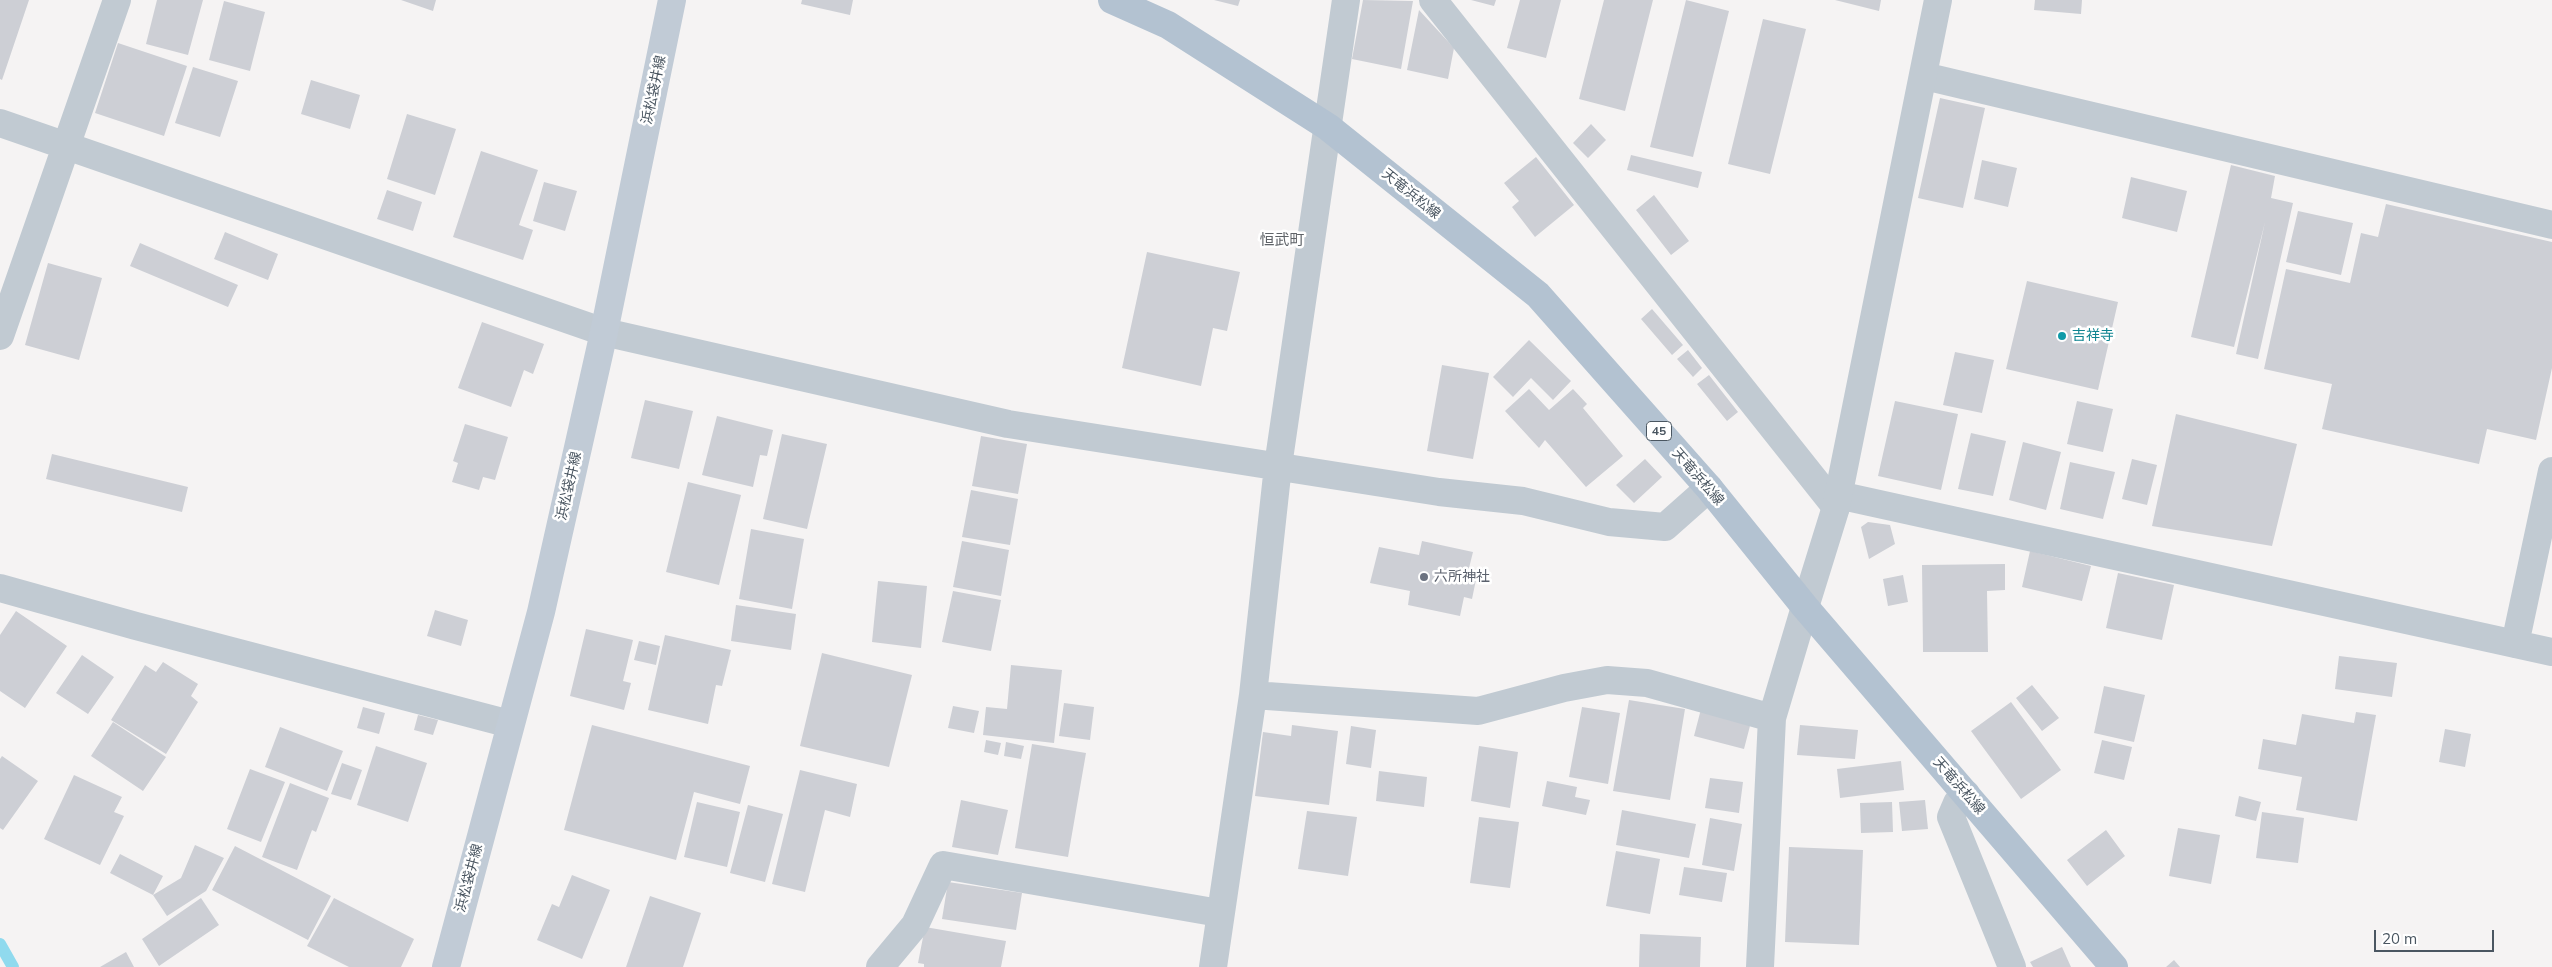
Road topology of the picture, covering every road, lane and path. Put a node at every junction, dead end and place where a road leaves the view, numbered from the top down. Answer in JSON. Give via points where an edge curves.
{"nodes":[{"id":1,"x":117,"y":0,"type":"edge"},
{"id":2,"x":672,"y":0,"type":"edge"},
{"id":3,"x":1112,"y":0,"type":"edge"},
{"id":4,"x":1346,"y":0,"type":"edge"},
{"id":5,"x":1433,"y":0,"type":"edge"},
{"id":6,"x":1938,"y":0,"type":"edge"},
{"id":7,"x":1924,"y":76,"type":"junction"},
{"id":8,"x":0,"y":124,"type":"edge"},
{"id":9,"x":1328,"y":127,"type":"junction"},
{"id":10,"x":65,"y":146,"type":"junction"},
{"id":11,"x":2552,"y":225,"type":"edge"},
{"id":12,"x":604,"y":332,"type":"junction"},
{"id":13,"x":0,"y":336,"type":"edge"},
{"id":14,"x":1278,"y":466,"type":"junction"},
{"id":15,"x":2552,"y":471,"type":"edge"},
{"id":16,"x":1709,"y":488,"type":"junction"},
{"id":17,"x":1837,"y":501,"type":"junction"},
{"id":18,"x":0,"y":588,"type":"edge"},
{"id":19,"x":1805,"y":607,"type":"junction"},
{"id":20,"x":2515,"y":644,"type":"junction"},
{"id":21,"x":2552,"y":652,"type":"edge"},
{"id":22,"x":1253,"y":696,"type":"junction"},
{"id":23,"x":1772,"y":718,"type":"junction"},
{"id":24,"x":510,"y":724,"type":"junction"},
{"id":25,"x":1966,"y":794,"type":"junction"},
{"id":26,"x":1219,"y":913,"type":"junction"},
{"id":27,"x":446,"y":967,"type":"edge"},
{"id":28,"x":880,"y":967,"type":"edge"},
{"id":29,"x":1213,"y":967,"type":"edge"},
{"id":30,"x":1760,"y":967,"type":"edge"},
{"id":31,"x":2012,"y":967,"type":"edge"},
{"id":32,"x":2114,"y":967,"type":"edge"}],
"edges":[{"from":1,"to":10,"type":"street"},
{"from":2,"to":12,"type":"main road","name":"浜松袋井線"},
{"from":3,"to":9,"type":"main road","name":"天竜浜松線","number":"45","via":[[1168,25]]},
{"from":4,"to":9,"type":"street"},
{"from":5,"to":17,"type":"street"},
{"from":6,"to":7,"type":"street"},
{"from":7,"to":11,"type":"street"},
{"from":7,"to":17,"type":"street"},
{"from":8,"to":10,"type":"street"},
{"from":9,"to":14,"type":"street"},
{"from":9,"to":16,"type":"main road","name":"天竜浜松線","number":"45","via":[[1538,294]]},
{"from":10,"to":12,"type":"street"},
{"from":10,"to":13,"type":"street"},
{"from":12,"to":14,"type":"street","via":[[1008,424]]},
{"from":12,"to":24,"type":"main road","name":"浜松袋井線","via":[[541,612]]},
{"from":14,"to":16,"type":"street","via":[[1438,492],[1523,501],[1609,522],[1665,527]]},
{"from":14,"to":22,"type":"street"},
{"from":15,"to":20,"type":"street"},
{"from":16,"to":19,"type":"main road","name":"天竜浜松線","number":"45"},
{"from":17,"to":19,"type":"street"},
{"from":17,"to":20,"type":"street"},
{"from":18,"to":24,"type":"street"},
{"from":19,"to":23,"type":"street"},
{"from":19,"to":25,"type":"main road","name":"天竜浜松線","number":"45"},
{"from":20,"to":21,"type":"street"},
{"from":22,"to":23,"type":"street","via":[[1478,711],[1607,680],[1647,683]]},
{"from":22,"to":26,"type":"street"},
{"from":23,"to":30,"type":"street"},
{"from":24,"to":27,"type":"main road","name":"浜松袋井線"},
{"from":25,"to":31,"type":"street","via":[[1957,803],[1951,817]]},
{"from":25,"to":32,"type":"main road","name":"天竜浜松線","number":"45"},
{"from":26,"to":28,"type":"street","via":[[943,865],[915,924]]},
{"from":26,"to":29,"type":"street"}]}
